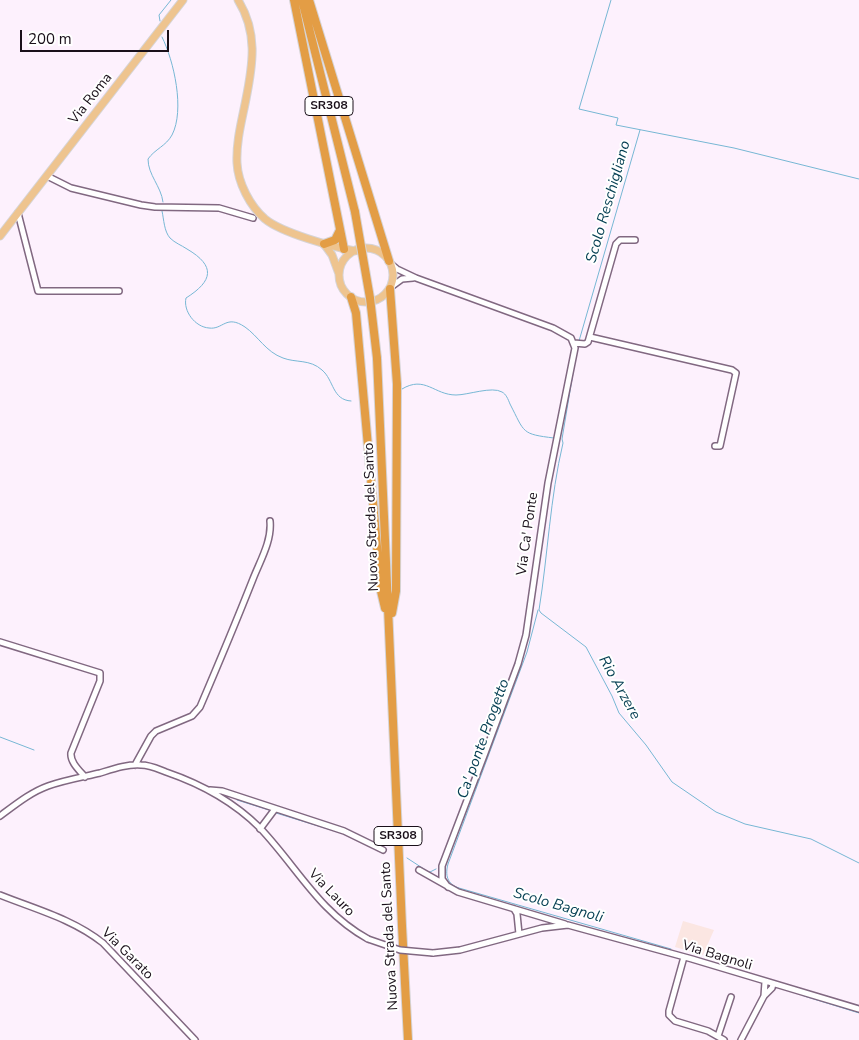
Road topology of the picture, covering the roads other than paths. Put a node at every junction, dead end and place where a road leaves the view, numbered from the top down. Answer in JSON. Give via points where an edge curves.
{"nodes":[{"id":1,"x":183,"y":0,"type":"edge"},
{"id":2,"x":238,"y":0,"type":"edge"},
{"id":3,"x":294,"y":0,"type":"edge"},
{"id":4,"x":302,"y":0,"type":"edge"},
{"id":5,"x":309,"y":0,"type":"edge"},
{"id":6,"x":47,"y":176,"type":"junction"},
{"id":7,"x":18,"y":213,"type":"junction"},
{"id":8,"x":253,"y":218,"type":"dead end"},
{"id":9,"x":341,"y":228,"type":"junction"},
{"id":10,"x":0,"y":236,"type":"edge"},
{"id":11,"x":635,"y":240,"type":"dead end"},
{"id":12,"x":324,"y":244,"type":"junction"},
{"id":13,"x":344,"y":249,"type":"junction"},
{"id":14,"x":354,"y":251,"type":"junction"},
{"id":15,"x":344,"y":260,"type":"junction"},
{"id":16,"x":390,"y":262,"type":"junction"},
{"id":17,"x":339,"y":277,"type":"junction"},
{"id":18,"x":416,"y":278,"type":"junction"},
{"id":19,"x":390,"y":288,"type":"junction"},
{"id":20,"x":119,"y":291,"type":"dead end"},
{"id":21,"x":351,"y":297,"type":"junction"},
{"id":22,"x":590,"y":337,"type":"junction"},
{"id":23,"x":574,"y":343,"type":"junction"},
{"id":24,"x":715,"y":446,"type":"dead end"},
{"id":25,"x":270,"y":522,"type":"dead end"},
{"id":26,"x":390,"y":632,"type":"junction"},
{"id":27,"x":0,"y":642,"type":"edge"},
{"id":28,"x":135,"y":765,"type":"junction"},
{"id":29,"x":85,"y":777,"type":"junction"},
{"id":30,"x":210,"y":790,"type":"junction"},
{"id":31,"x":275,"y":809,"type":"junction"},
{"id":32,"x":0,"y":816,"type":"edge"},
{"id":33,"x":260,"y":828,"type":"junction"},
{"id":34,"x":382,"y":850,"type":"dead end"},
{"id":35,"x":419,"y":870,"type":"dead end"},
{"id":36,"x":442,"y":870,"type":"junction"},
{"id":37,"x":430,"y":876,"type":"junction"},
{"id":38,"x":448,"y":887,"type":"junction"},
{"id":39,"x":0,"y":895,"type":"edge"},
{"id":40,"x":512,"y":908,"type":"junction"},
{"id":41,"x":568,"y":925,"type":"junction"},
{"id":42,"x":520,"y":934,"type":"junction"},
{"id":43,"x":684,"y":957,"type":"junction"},
{"id":44,"x":765,"y":982,"type":"junction"},
{"id":45,"x":773,"y":984,"type":"junction"},
{"id":46,"x":764,"y":996,"type":"junction"},
{"id":47,"x":731,"y":997,"type":"dead end"},
{"id":48,"x":859,"y":1009,"type":"edge"},
{"id":49,"x":718,"y":1036,"type":"junction"},
{"id":50,"x":195,"y":1040,"type":"edge"},
{"id":51,"x":408,"y":1040,"type":"edge"},
{"id":52,"x":724,"y":1040,"type":"edge"},
{"id":53,"x":741,"y":1040,"type":"edge"}],
"edges":[{"from":1,"to":6,"type":"main road","name":"Via Roma"},
{"from":2,"to":12,"type":"main road","via":[[250,26],[253,48],[237,145],[240,180],[252,204],[267,221]]},
{"from":3,"to":9,"type":"highway"},
{"from":4,"to":26,"type":"highway","name":"Nuova Strada del Santo","number":"SR308","bridge":true,"via":[[355,212],[369,291],[377,358]]},
{"from":5,"to":16,"type":"highway"},
{"from":6,"to":7,"type":"main road","name":"Via Roma"},
{"from":6,"to":8,"type":"street","via":[[71,188],[141,205],[219,208]]},
{"from":7,"to":10,"type":"main road","name":"Via Roma"},
{"from":7,"to":20,"type":"street","via":[[38,291]]},
{"from":9,"to":12,"type":"highway","via":[[335,240]]},
{"from":9,"to":13,"type":"highway"},
{"from":11,"to":22,"type":"street","via":[[620,240],[616,244]]},
{"from":12,"to":13,"type":"main road"},
{"from":12,"to":17,"type":"main road","via":[[332,255]]},
{"from":13,"to":14,"type":"main road"},
{"from":13,"to":15,"type":"main road"},
{"from":14,"to":15,"type":"main road"},
{"from":14,"to":16,"type":"main road","via":[[374,250]]},
{"from":15,"to":17,"type":"main road"},
{"from":16,"to":18,"type":"street"},
{"from":16,"to":19,"type":"main road","via":[[393,275]]},
{"from":17,"to":21,"type":"main road"},
{"from":18,"to":19,"type":"street","via":[[402,279]]},
{"from":18,"to":23,"type":"street","via":[[553,328],[566,334]]},
{"from":19,"to":21,"type":"main road","via":[[375,301],[363,302]]},
{"from":19,"to":26,"type":"highway","via":[[397,384],[397,495],[396,591]]},
{"from":21,"to":26,"type":"highway","via":[[358,332],[381,591]]},
{"from":22,"to":23,"type":"street","via":[[585,344]]},
{"from":22,"to":24,"type":"street","via":[[736,373],[720,446]]},
{"from":23,"to":36,"type":"street","name":"Via Ca' Ponte","via":[[575,356],[548,483],[526,635]]},
{"from":25,"to":28,"type":"street","via":[[271,532],[263,554],[200,707],[192,716],[156,730]]},
{"from":26,"to":51,"type":"highway","name":"Nuova Strada del Santo","number":"SR308"},
{"from":27,"to":29,"type":"street","via":[[100,673],[100,681],[70,758]]},
{"from":28,"to":29,"type":"street","name":"Via Lauro"},
{"from":28,"to":30,"type":"street","name":"Via Lauro","via":[[157,768]]},
{"from":29,"to":32,"type":"street","name":"Via Lauro","via":[[49,786]]},
{"from":30,"to":31,"type":"street","name":"Via Lauro"},
{"from":30,"to":33,"type":"street","name":"Via Lauro"},
{"from":31,"to":33,"type":"street"},
{"from":31,"to":34,"type":"street","name":"Via Lauro","via":[[344,831]]},
{"from":33,"to":42,"type":"street","name":"Via Lauro","bridge":true,"via":[[330,912],[368,939],[400,950],[433,953],[474,947]]},
{"from":35,"to":37,"type":"street","name":"Via Bagnoli"},
{"from":36,"to":37,"type":"street"},
{"from":36,"to":38,"type":"street","via":[[442,879]]},
{"from":37,"to":38,"type":"street","name":"Via Bagnoli"},
{"from":38,"to":40,"type":"street","name":"Via Bagnoli"},
{"from":39,"to":50,"type":"street","name":"Via Garato","via":[[89,932]]},
{"from":40,"to":41,"type":"street","name":"Via Bagnoli"},
{"from":40,"to":42,"type":"street","via":[[517,914]]},
{"from":41,"to":42,"type":"street","name":"Via Bagnoli","via":[[548,926]]},
{"from":41,"to":43,"type":"street","name":"Via Bagnoli"},
{"from":43,"to":44,"type":"street","name":"Via Bagnoli"},
{"from":43,"to":49,"type":"street","via":[[669,1016]]},
{"from":44,"to":45,"type":"street","name":"Via Bagnoli"},
{"from":44,"to":46,"type":"street"},
{"from":45,"to":46,"type":"street"},
{"from":45,"to":48,"type":"street","name":"Via Bagnoli"},
{"from":46,"to":53,"type":"street"},
{"from":47,"to":49,"type":"street"},
{"from":49,"to":52,"type":"street"}]}
